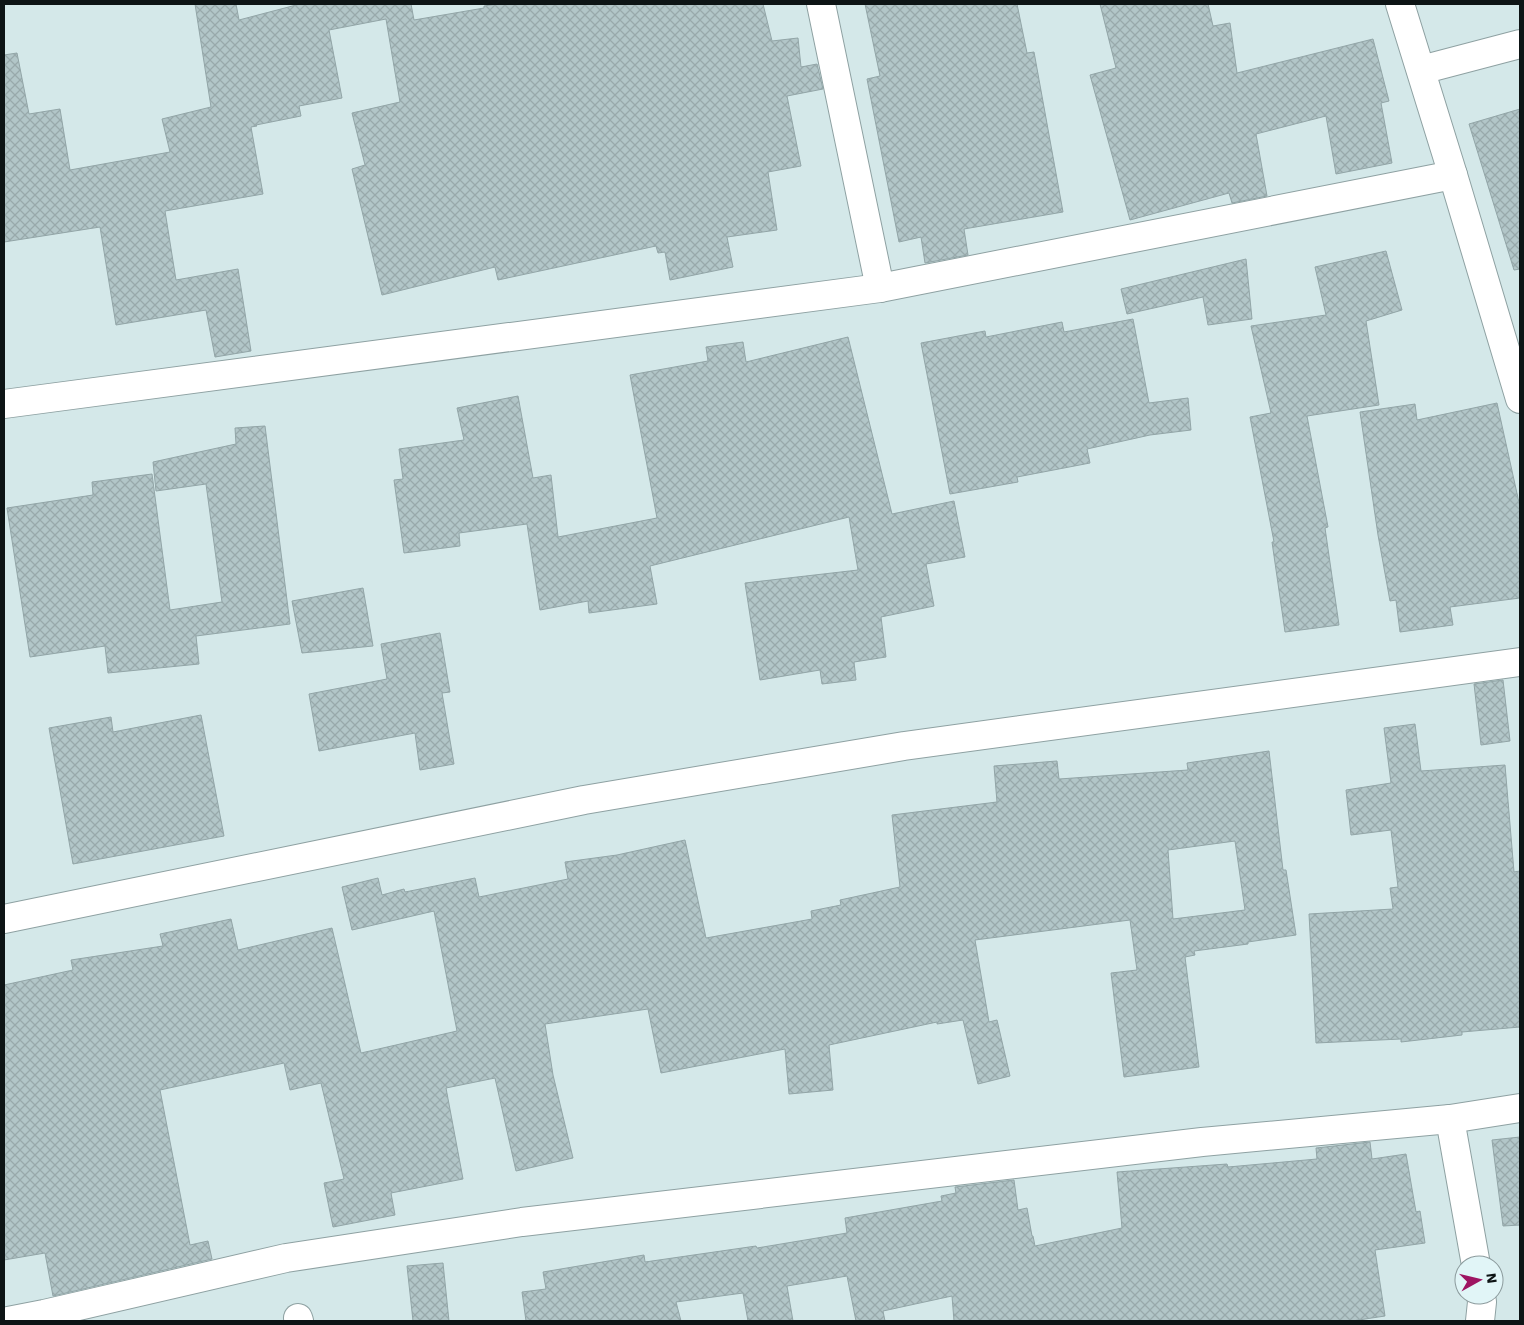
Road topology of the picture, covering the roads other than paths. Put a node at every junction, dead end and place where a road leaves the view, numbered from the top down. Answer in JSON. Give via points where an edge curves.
{"nodes":[{"id":1,"x":821,"y":4,"type":"edge"},
{"id":2,"x":1400,"y":4,"type":"edge"},
{"id":3,"x":1520,"y":44,"type":"edge"},
{"id":4,"x":1421,"y":70,"type":"junction"},
{"id":5,"x":1454,"y":175,"type":"junction"},
{"id":6,"x":880,"y":288,"type":"junction"},
{"id":7,"x":1520,"y":399,"type":"edge"},
{"id":8,"x":4,"y":404,"type":"edge"},
{"id":9,"x":1520,"y":662,"type":"edge"},
{"id":10,"x":4,"y":919,"type":"edge"},
{"id":11,"x":1520,"y":1108,"type":"edge"},
{"id":12,"x":1450,"y":1119,"type":"junction"},
{"id":13,"x":1474,"y":1255,"type":"edge"},
{"id":14,"x":1482,"y":1305,"type":"edge"},
{"id":15,"x":8,"y":1321,"type":"edge"},
{"id":16,"x":1480,"y":1321,"type":"edge"}],
"edges":[{"from":1,"to":6,"type":"street"},
{"from":2,"to":4,"type":"street"},
{"from":3,"to":4,"type":"street"},
{"from":4,"to":5,"type":"street"},
{"from":5,"to":6,"type":"street"},
{"from":5,"to":7,"type":"street"},
{"from":6,"to":8,"type":"street"},
{"from":9,"to":10,"type":"street","via":[[904,746],[584,800]]},
{"from":11,"to":12,"type":"street"},
{"from":12,"to":13,"type":"street"},
{"from":12,"to":15,"type":"street","via":[[1202,1142],[512,1224],[286,1258]]},
{"from":14,"to":16,"type":"street"}]}
